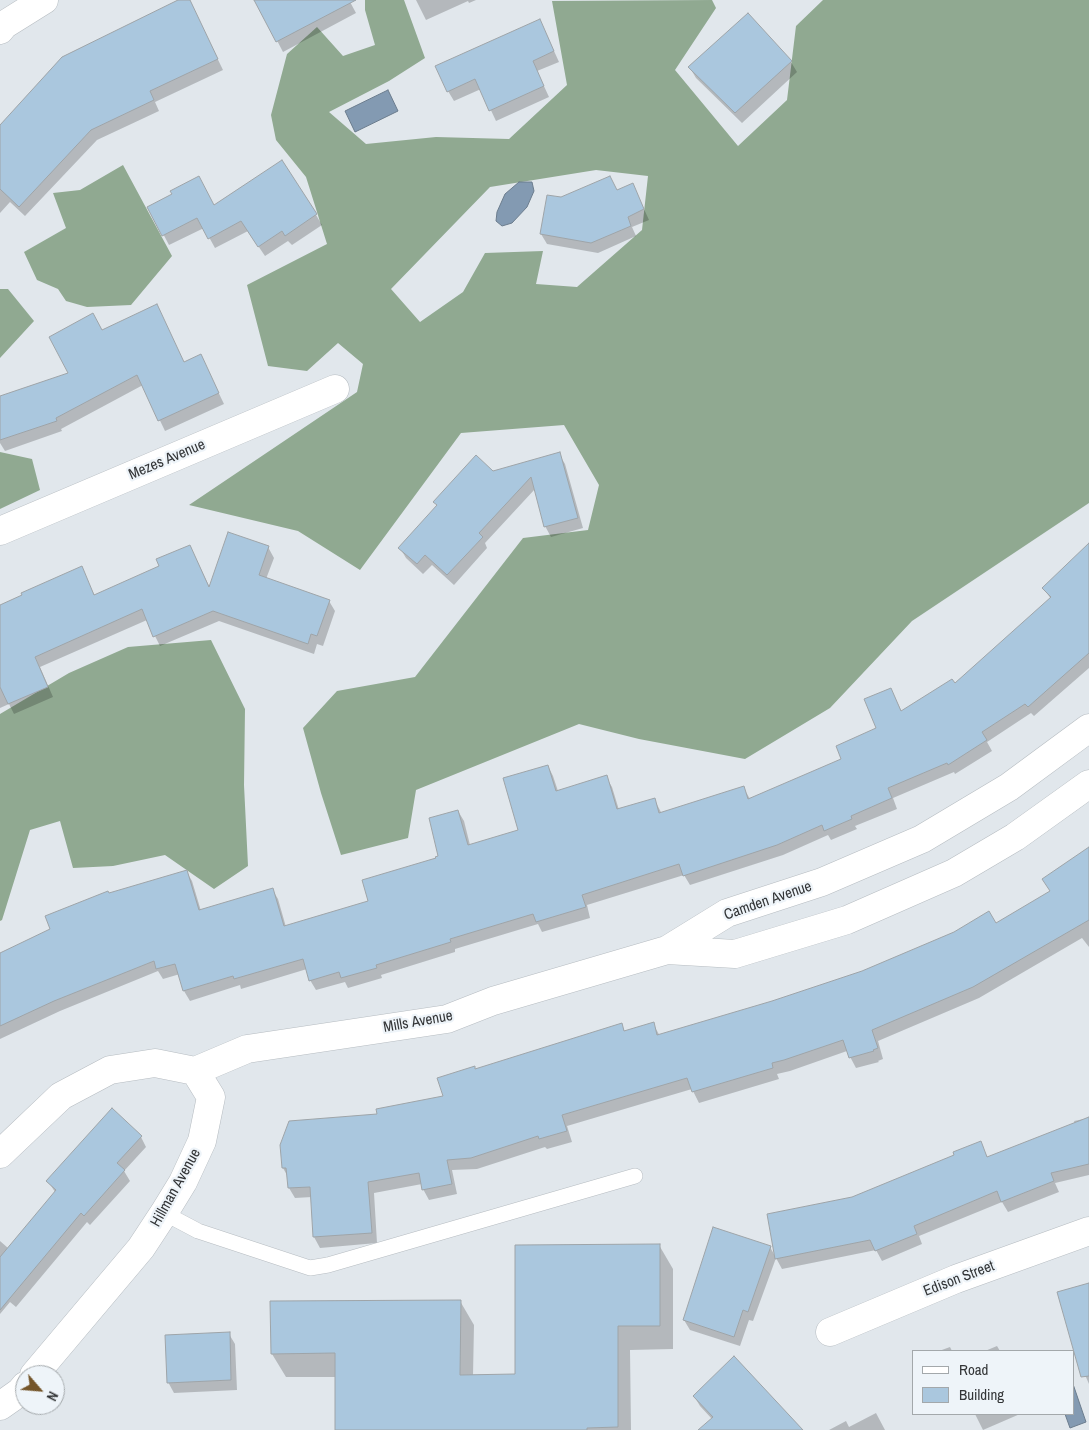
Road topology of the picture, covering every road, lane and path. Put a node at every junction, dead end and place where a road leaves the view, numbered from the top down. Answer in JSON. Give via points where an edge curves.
{"nodes":[{"id":1,"x":44,"y":0,"type":"edge"},
{"id":2,"x":0,"y":30,"type":"edge"},
{"id":3,"x":335,"y":390,"type":"dead end"},
{"id":4,"x":0,"y":531,"type":"edge"},
{"id":5,"x":1089,"y":728,"type":"edge"},
{"id":6,"x":1089,"y":784,"type":"edge"},
{"id":7,"x":667,"y":950,"type":"junction"},
{"id":8,"x":195,"y":1071,"type":"junction"},
{"id":9,"x":0,"y":1154,"type":"edge"},
{"id":10,"x":635,"y":1176,"type":"dead end"},
{"id":11,"x":164,"y":1213,"type":"junction"},
{"id":12,"x":1089,"y":1231,"type":"edge"},
{"id":13,"x":830,"y":1332,"type":"dead end"},
{"id":14,"x":42,"y":1365,"type":"edge"},
{"id":15,"x":15,"y":1396,"type":"edge"},
{"id":16,"x":0,"y":1406,"type":"edge"}],
"edges":[{"from":1,"to":2,"type":"street"},
{"from":3,"to":4,"type":"street","name":"Mezes Avenue"},
{"from":5,"to":7,"type":"street","name":"Camden Avenue","via":[[1009,787],[922,839],[822,882],[726,913]]},
{"from":6,"to":7,"type":"street","via":[[1015,837],[954,873],[847,920],[735,954]]},
{"from":7,"to":8,"type":"street","name":"Mills Avenue","via":[[494,1001],[447,1019],[247,1049]]},
{"from":8,"to":9,"type":"street","via":[[155,1063],[110,1070],[62,1096]]},
{"from":8,"to":11,"type":"street","name":"Hillman Avenue","via":[[211,1097],[202,1141]]},
{"from":10,"to":11,"type":"lane","via":[[310,1268],[198,1230]]},
{"from":11,"to":14,"type":"street","name":"Hillman Avenue","via":[[141,1248]]},
{"from":12,"to":13,"type":"street","name":"Edison Street","via":[[956,1279]]},
{"from":15,"to":16,"type":"street"}]}
